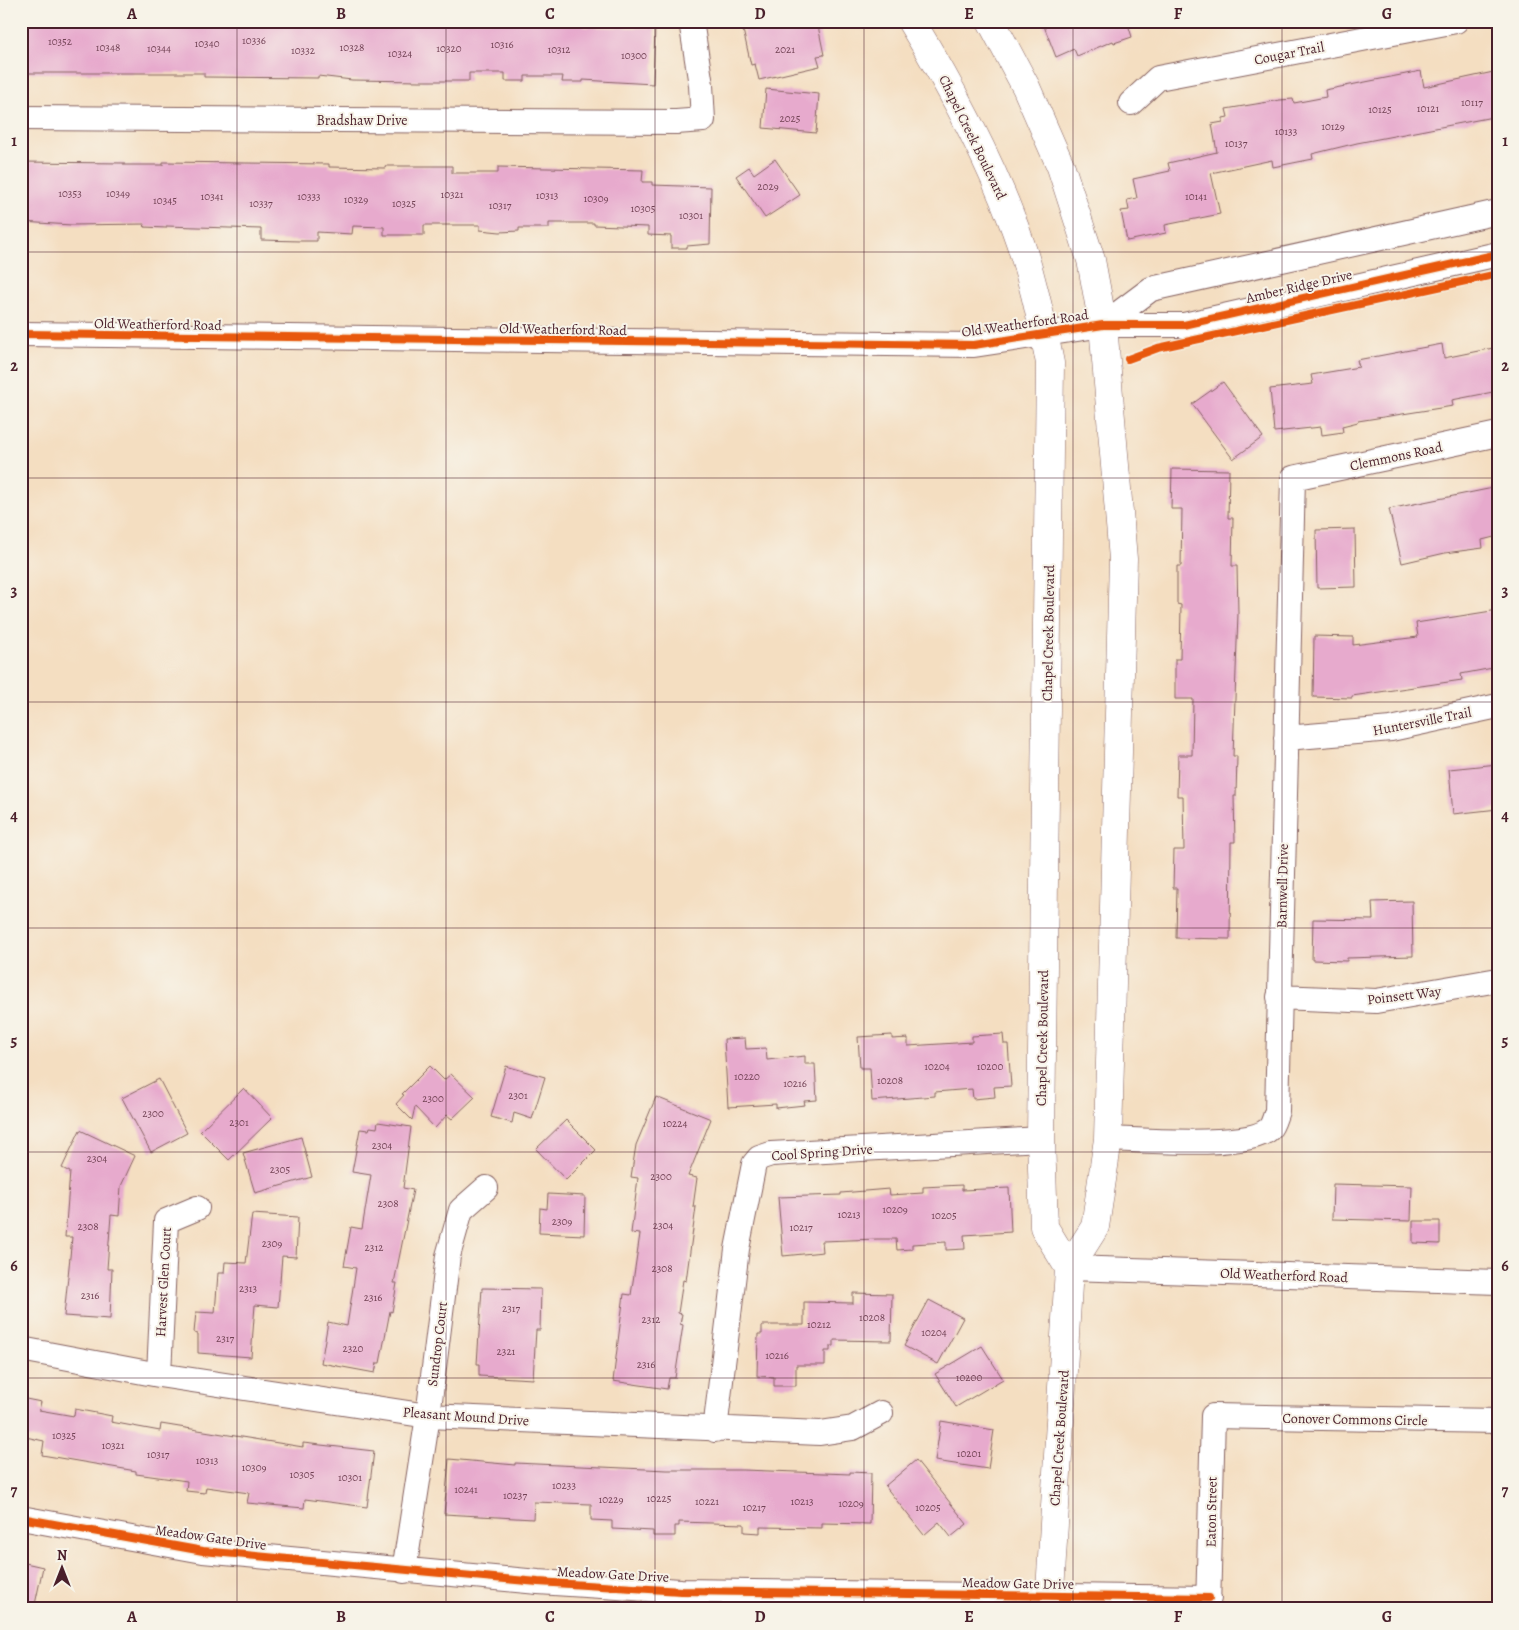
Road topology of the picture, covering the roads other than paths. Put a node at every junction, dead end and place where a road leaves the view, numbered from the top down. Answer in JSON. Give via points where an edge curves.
{"nodes":[{"id":1,"x":691,"y":21,"type":"edge"},
{"id":2,"x":911,"y":21,"type":"edge"},
{"id":3,"x":991,"y":21,"type":"edge"},
{"id":4,"x":1456,"y":21,"type":"edge"},
{"id":5,"x":1131,"y":103,"type":"dead end"},
{"id":6,"x":21,"y":118,"type":"edge"},
{"id":7,"x":1498,"y":212,"type":"edge"},
{"id":8,"x":1498,"y":254,"type":"edge"},
{"id":9,"x":1103,"y":325,"type":"junction"},
{"id":10,"x":21,"y":334,"type":"edge"},
{"id":11,"x":1044,"y":334,"type":"junction"},
{"id":12,"x":1498,"y":434,"type":"edge"},
{"id":13,"x":1293,"y":478,"type":"joint"},
{"id":14,"x":1498,"y":706,"type":"edge"},
{"id":15,"x":1286,"y":738,"type":"junction"},
{"id":16,"x":1498,"y":980,"type":"edge"},
{"id":17,"x":1280,"y":997,"type":"junction"},
{"id":18,"x":1041,"y":1139,"type":"junction"},
{"id":19,"x":1108,"y":1139,"type":"junction"},
{"id":20,"x":486,"y":1188,"type":"dead end"},
{"id":21,"x":197,"y":1208,"type":"dead end"},
{"id":22,"x":1069,"y":1268,"type":"junction"},
{"id":23,"x":1498,"y":1282,"type":"edge"},
{"id":24,"x":21,"y":1349,"type":"edge"},
{"id":25,"x":158,"y":1375,"type":"junction"},
{"id":26,"x":881,"y":1413,"type":"dead end"},
{"id":27,"x":428,"y":1416,"type":"junction"},
{"id":28,"x":1213,"y":1416,"type":"joint"},
{"id":29,"x":1498,"y":1421,"type":"edge"},
{"id":30,"x":715,"y":1430,"type":"junction"},
{"id":31,"x":21,"y":1518,"type":"edge"},
{"id":32,"x":404,"y":1571,"type":"junction"},
{"id":33,"x":681,"y":1600,"type":"edge"},
{"id":34,"x":1049,"y":1602,"type":"edge"},
{"id":35,"x":1208,"y":1603,"type":"edge"}],
"edges":[{"from":1,"to":6,"type":"street","name":"Bradshaw Drive","via":[[703,120]]},
{"from":2,"to":11,"type":"main road","name":"Chapel Creek Boulevard","via":[[987,160],[1016,229]]},
{"from":3,"to":9,"type":"main road","name":"Chapel Creek Boulevard","via":[[1026,87],[1061,167],[1090,260]]},
{"from":4,"to":5,"type":"street","name":"Cougar Trail","via":[[1158,78]]},
{"from":7,"to":9,"type":"street","name":"Amber Ridge Drive","via":[[1152,289]]},
{"from":8,"to":9,"type":"street","name":"Amber Ridge Drive","via":[[1184,325]]},
{"from":9,"to":11,"type":"street","name":"Old Weatherford Road"},
{"from":9,"to":19,"type":"main road","name":"Chapel Creek Boulevard","via":[[1123,559]]},
{"from":10,"to":11,"type":"street","name":"Old Weatherford Road","via":[[954,346]]},
{"from":11,"to":18,"type":"main road","name":"Chapel Creek Boulevard","via":[[1050,363],[1051,452]]},
{"from":12,"to":13,"type":"street","name":"Clemmons Road"},
{"from":13,"to":15,"type":"street","name":"Barnwell Drive"},
{"from":14,"to":15,"type":"street","name":"Huntersville Trail","via":[[1390,729]]},
{"from":15,"to":17,"type":"street","name":"Barnwell Drive"},
{"from":16,"to":17,"type":"street","name":"Poinsett Way","via":[[1376,1001]]},
{"from":17,"to":19,"type":"street","name":"Barnwell Drive","via":[[1277,1111],[1269,1129],[1254,1137],[1230,1141]]},
{"from":18,"to":22,"type":"main road","name":"Chapel Creek Boulevard","via":[[1044,1227]]},
{"from":18,"to":30,"type":"street","name":"Cool Spring Drive","via":[[770,1154],[759,1158],[754,1164],[737,1249]]},
{"from":19,"to":22,"type":"main road","name":"Chapel Creek Boulevard","via":[[1095,1227]]},
{"from":20,"to":27,"type":"street","name":"Sundrop Court","via":[[461,1210],[448,1256]]},
{"from":21,"to":25,"type":"street","name":"Harvest Glen Court","via":[[166,1220]]},
{"from":22,"to":23,"type":"street","name":"Old Weatherford Road"},
{"from":22,"to":34,"type":"main road","name":"Chapel Creek Boulevard"},
{"from":24,"to":25,"type":"street","name":"Pleasant Mound Drive"},
{"from":25,"to":27,"type":"street","name":"Pleasant Mound Drive"},
{"from":26,"to":30,"type":"street","name":"Pleasant Mound Drive","via":[[853,1428],[820,1433]]},
{"from":27,"to":30,"type":"street","name":"Pleasant Mound Drive"},
{"from":27,"to":32,"type":"street","name":"Sundrop Court"},
{"from":28,"to":29,"type":"street","name":"Conover Commons Circle"},
{"from":28,"to":35,"type":"street","name":"Eaton Street"},
{"from":31,"to":32,"type":"street","name":"Meadow Gate Drive","via":[[203,1551]]},
{"from":32,"to":33,"type":"street","name":"Meadow Gate Drive"},
{"from":33,"to":34,"type":"street","name":"Meadow Gate Drive"},
{"from":34,"to":35,"type":"street","name":"Meadow Gate Drive"}]}
